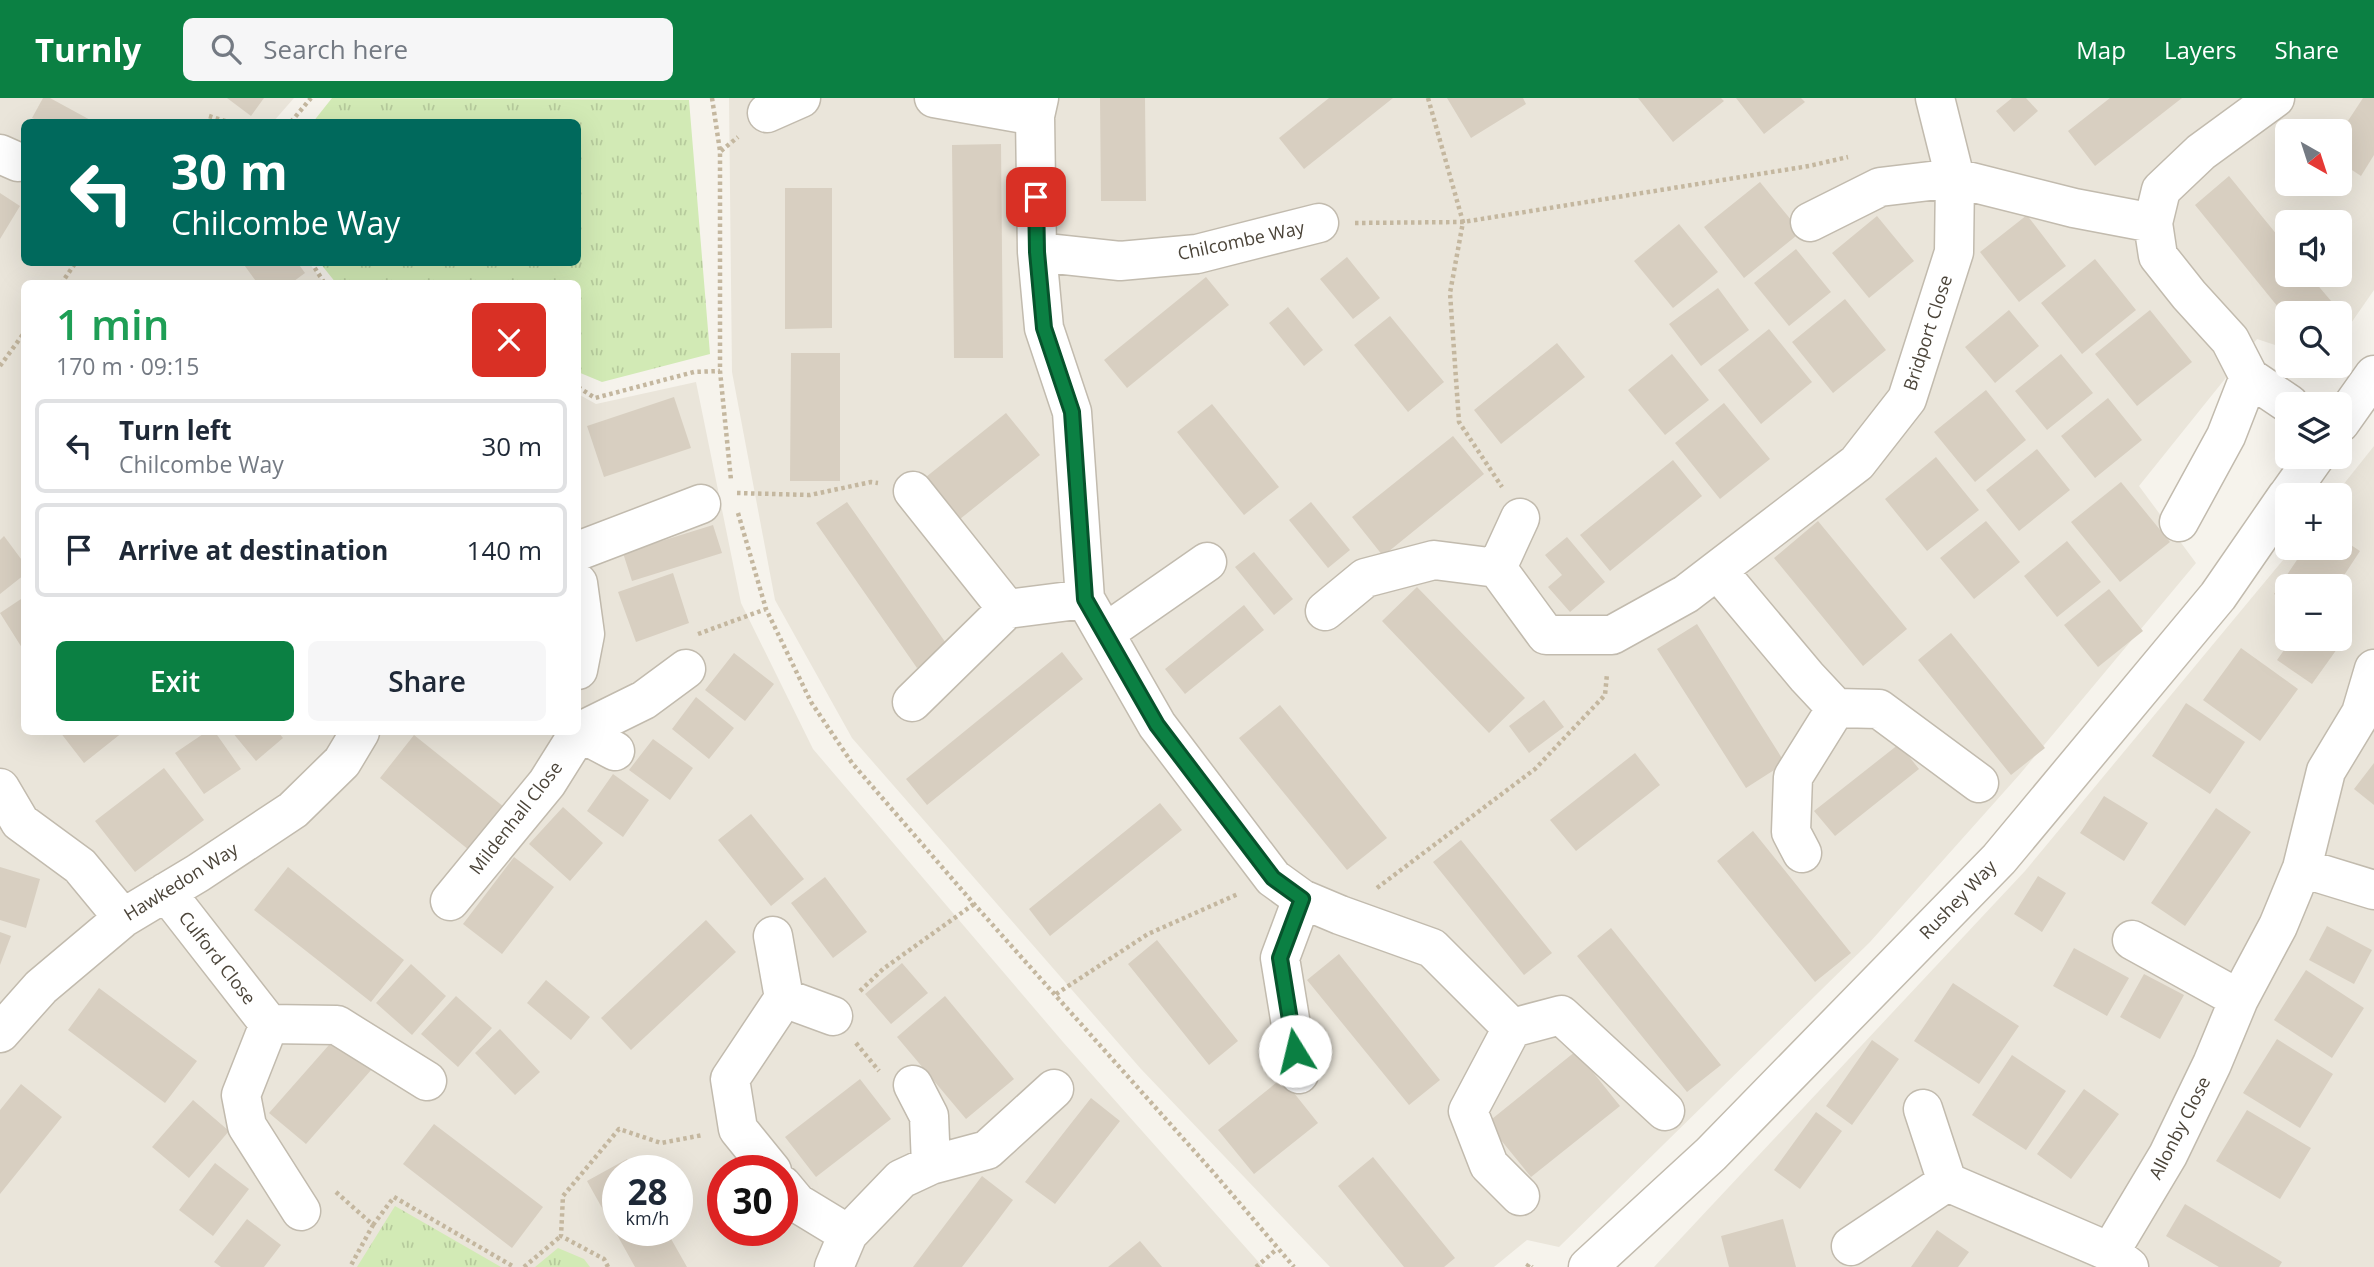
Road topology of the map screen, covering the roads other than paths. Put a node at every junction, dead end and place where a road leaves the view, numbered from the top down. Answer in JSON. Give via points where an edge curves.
{"nodes":[{"id":1,"x":934,"y":98,"type":"edge"},
{"id":2,"x":1935,"y":98,"type":"edge"},
{"id":3,"x":2275,"y":98,"type":"edge"},
{"id":4,"x":1037,"y":107,"type":"edge"},
{"id":5,"x":1955,"y":178,"type":"junction"},
{"id":6,"x":1810,"y":222,"type":"dead end"},
{"id":7,"x":2152,"y":222,"type":"junction"},
{"id":8,"x":1319,"y":223,"type":"road end"},
{"id":9,"x":1037,"y":252,"type":"junction"},
{"id":10,"x":2374,"y":375,"type":"edge"},
{"id":11,"x":2249,"y":377,"type":"junction"},
{"id":12,"x":2275,"y":395,"type":"edge"},
{"id":13,"x":2352,"y":406,"type":"edge"},
{"id":14,"x":913,"y":491,"type":"road end"},
{"id":15,"x":717,"y":498,"type":"road end"},
{"id":16,"x":2275,"y":515,"type":"edge"},
{"id":17,"x":1520,"y":517,"type":"road end"},
{"id":18,"x":2179,"y":522,"type":"dead end"},
{"id":19,"x":581,"y":550,"type":"edge"},
{"id":20,"x":1207,"y":562,"type":"dead end"},
{"id":21,"x":1497,"y":568,"type":"junction"},
{"id":22,"x":1718,"y":571,"type":"junction"},
{"id":23,"x":1085,"y":599,"type":"junction"},
{"id":24,"x":581,"y":605,"type":"edge"},
{"id":25,"x":1007,"y":609,"type":"junction"},
{"id":26,"x":1325,"y":611,"type":"dead end"},
{"id":27,"x":1105,"y":632,"type":"junction"},
{"id":28,"x":581,"y":655,"type":"edge"},
{"id":29,"x":686,"y":669,"type":"dead end"},
{"id":30,"x":2374,"y":669,"type":"edge"},
{"id":31,"x":912,"y":702,"type":"dead end"},
{"id":32,"x":1836,"y":708,"type":"junction"},
{"id":33,"x":581,"y":729,"type":"edge"},
{"id":34,"x":581,"y":732,"type":"edge"},
{"id":35,"x":358,"y":735,"type":"edge"},
{"id":36,"x":575,"y":735,"type":"edge"},
{"id":37,"x":615,"y":751,"type":"dead end"},
{"id":38,"x":1979,"y":783,"type":"dead end"},
{"id":39,"x":0,"y":788,"type":"edge"},
{"id":40,"x":1802,"y":853,"type":"dead end"},
{"id":41,"x":2302,"y":869,"type":"junction"},
{"id":42,"x":1288,"y":888,"type":"junction"},
{"id":43,"x":2374,"y":890,"type":"edge"},
{"id":44,"x":166,"y":892,"type":"junction"},
{"id":45,"x":450,"y":901,"type":"dead end"},
{"id":46,"x":123,"y":918,"type":"junction"},
{"id":47,"x":773,"y":936,"type":"dead end"},
{"id":48,"x":2132,"y":940,"type":"dead end"},
{"id":49,"x":784,"y":998,"type":"junction"},
{"id":50,"x":2239,"y":999,"type":"junction"},
{"id":51,"x":833,"y":1016,"type":"road end"},
{"id":52,"x":268,"y":1024,"type":"junction"},
{"id":53,"x":1512,"y":1028,"type":"junction"},
{"id":54,"x":0,"y":1033,"type":"edge"},
{"id":55,"x":1298,"y":1074,"type":"dead end"},
{"id":56,"x":427,"y":1081,"type":"dead end"},
{"id":57,"x":898,"y":1081,"type":"road end"},
{"id":58,"x":1054,"y":1090,"type":"dead end"},
{"id":59,"x":1923,"y":1109,"type":"dead end"},
{"id":60,"x":1665,"y":1111,"type":"dead end"},
{"id":61,"x":759,"y":1155,"type":"edge"},
{"id":62,"x":931,"y":1165,"type":"junction"},
{"id":63,"x":1947,"y":1182,"type":"junction"},
{"id":64,"x":1520,"y":1196,"type":"dead end"},
{"id":65,"x":798,"y":1204,"type":"edge"},
{"id":66,"x":301,"y":1211,"type":"dead end"},
{"id":67,"x":1850,"y":1246,"type":"dead end"},
{"id":68,"x":841,"y":1250,"type":"edge"},
{"id":69,"x":2119,"y":1260,"type":"edge"},
{"id":70,"x":1588,"y":1267,"type":"edge"}],
"edges":[{"from":1,"to":4,"type":"street"},
{"from":2,"to":5,"type":"street","name":"Bridport Close"},
{"from":3,"to":7,"type":"street","via":[[2202,152],[2161,190]]},
{"from":4,"to":9,"type":"street"},
{"from":5,"to":6,"type":"street","via":[[1880,187]]},
{"from":5,"to":7,"type":"street"},
{"from":5,"to":22,"type":"street","name":"Bridport Close","via":[[1954,252],[1908,399],[1857,463]]},
{"from":7,"to":11,"type":"street","via":[[2158,256],[2230,340]]},
{"from":8,"to":9,"type":"street","name":"Chilcombe Way","via":[[1197,254],[1120,261]]},
{"from":9,"to":23,"type":"street","via":[[1044,328],[1072,412]]},
{"from":10,"to":13,"type":"street"},
{"from":11,"to":12,"type":"street"},
{"from":11,"to":18,"type":"street","via":[[2226,436]]},
{"from":14,"to":25,"type":"street"},
{"from":15,"to":19,"type":"street"},
{"from":16,"to":70,"type":"street","name":"Rushey Way","via":[[2218,596],[1999,859],[1711,1154]]},
{"from":17,"to":21,"type":"street"},
{"from":20,"to":27,"type":"street"},
{"from":21,"to":22,"type":"street","name":"Bridport Close","via":[[1546,635],[1612,635]]},
{"from":21,"to":26,"type":"street","via":[[1434,560],[1365,579]]},
{"from":22,"to":32,"type":"street"},
{"from":23,"to":25,"type":"street"},
{"from":23,"to":27,"type":"street"},
{"from":24,"to":28,"type":"street","via":[[585,634]]},
{"from":25,"to":31,"type":"street"},
{"from":27,"to":42,"type":"street","via":[[1157,725]]},
{"from":29,"to":33,"type":"street","via":[[644,700]]},
{"from":30,"to":41,"type":"street","name":"Allonby Close","via":[[2361,713],[2326,771]]},
{"from":32,"to":38,"type":"street","via":[[1879,709]]},
{"from":32,"to":40,"type":"street","via":[[1793,777],[1791,832]]},
{"from":34,"to":37,"type":"street"},
{"from":35,"to":44,"type":"street","name":"Hawkedon Way","via":[[342,762],[293,810]]},
{"from":36,"to":45,"type":"street","name":"Mildenhall Close","via":[[547,783]]},
{"from":39,"to":46,"type":"street","via":[[20,822],[80,866]]},
{"from":41,"to":43,"type":"street"},
{"from":41,"to":50,"type":"street","name":"Allonby Close"},
{"from":42,"to":53,"type":"street","via":[[1340,915],[1432,948]]},
{"from":42,"to":55,"type":"street","via":[[1280,958]]},
{"from":44,"to":46,"type":"street","name":"Hawkedon Way"},
{"from":44,"to":52,"type":"street","name":"Culford Close"},
{"from":46,"to":54,"type":"street","name":"Hawkedon Way","via":[[41,987]]},
{"from":47,"to":49,"type":"street"},
{"from":48,"to":50,"type":"street"},
{"from":49,"to":51,"type":"street"},
{"from":49,"to":61,"type":"street","via":[[730,1079],[738,1129]]},
{"from":50,"to":69,"type":"street","name":"Allonby Close"},
{"from":52,"to":56,"type":"street","via":[[337,1025]]},
{"from":52,"to":66,"type":"street","via":[[241,1095],[247,1126]]},
{"from":53,"to":60,"type":"street","via":[[1561,1015]]},
{"from":53,"to":64,"type":"street","via":[[1468,1111],[1489,1165]]},
{"from":57,"to":62,"type":"street","via":[[929,1116]]},
{"from":58,"to":62,"type":"street","via":[[987,1150]]},
{"from":59,"to":63,"type":"street"},
{"from":62,"to":68,"type":"street","via":[[901,1179]]},
{"from":63,"to":67,"type":"street"},
{"from":63,"to":69,"type":"street","name":"Allonby Close"},
{"from":65,"to":68,"type":"street"}]}
